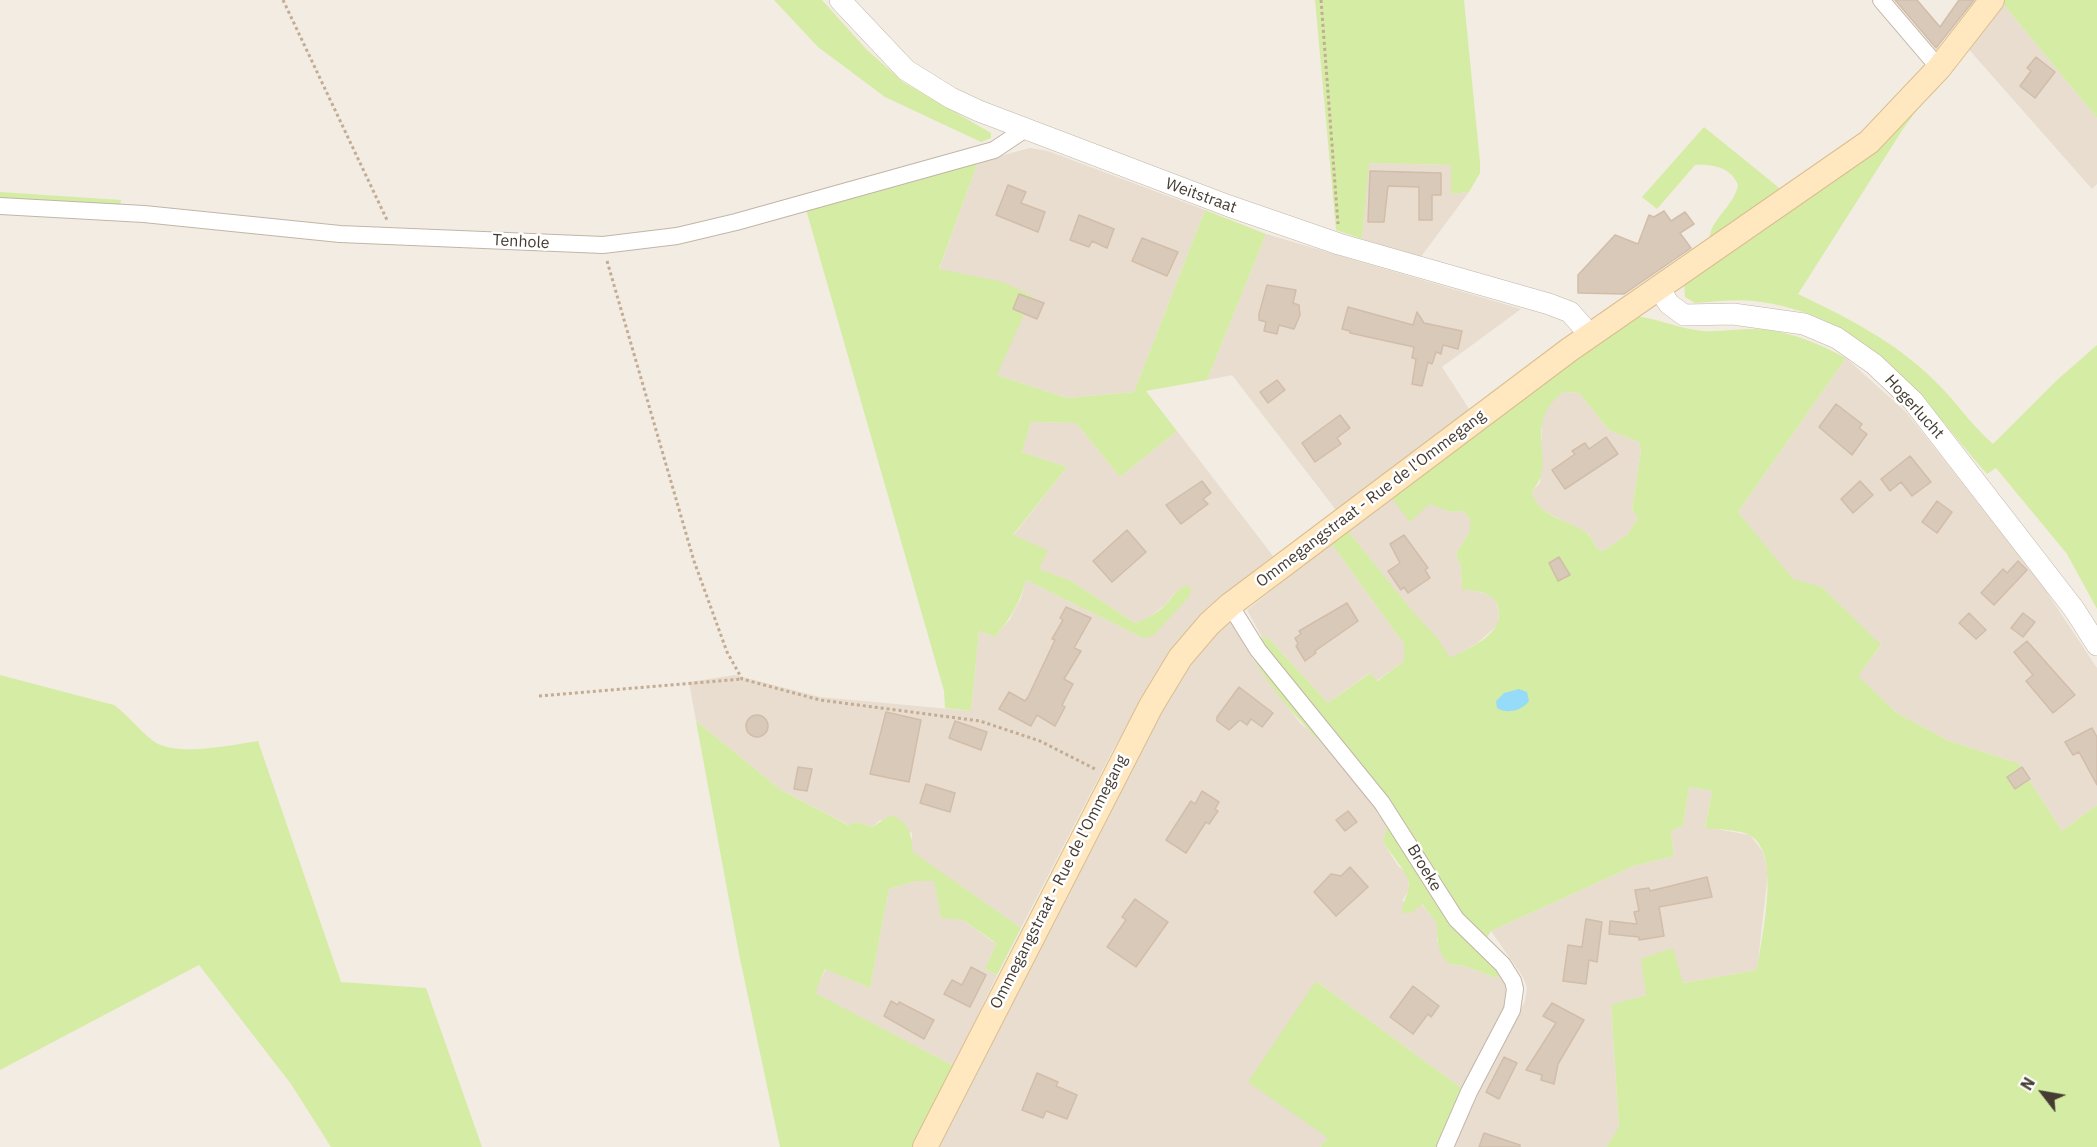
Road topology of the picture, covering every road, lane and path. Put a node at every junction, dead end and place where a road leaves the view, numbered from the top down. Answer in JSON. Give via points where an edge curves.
{"nodes":[{"id":1,"x":284,"y":0,"type":"edge"},
{"id":2,"x":840,"y":0,"type":"edge"},
{"id":3,"x":1321,"y":0,"type":"edge"},
{"id":4,"x":1881,"y":0,"type":"edge"},
{"id":5,"x":1992,"y":0,"type":"edge"},
{"id":6,"x":1939,"y":68,"type":"junction"},
{"id":7,"x":1024,"y":130,"type":"junction"},
{"id":8,"x":0,"y":206,"type":"edge"},
{"id":9,"x":392,"y":236,"type":"junction"},
{"id":10,"x":1339,"y":244,"type":"junction"},
{"id":11,"x":603,"y":245,"type":"junction"},
{"id":12,"x":1658,"y":287,"type":"junction"},
{"id":13,"x":1590,"y":336,"type":"junction"},
{"id":14,"x":1230,"y":605,"type":"junction"},
{"id":15,"x":2097,"y":645,"type":"edge"},
{"id":16,"x":742,"y":680,"type":"junction"},
{"id":17,"x":539,"y":696,"type":"dead end"},
{"id":18,"x":1112,"y":778,"type":"junction"},
{"id":19,"x":925,"y":1147,"type":"edge"},
{"id":20,"x":1445,"y":1147,"type":"edge"}],
"edges":[{"from":1,"to":9,"type":"path"},
{"from":2,"to":7,"type":"street","name":"Weitstraat","via":[[906,70],[951,98]]},
{"from":3,"to":10,"type":"path"},
{"from":4,"to":6,"type":"street"},
{"from":5,"to":6,"type":"main road","name":"Ommegangstraat - Rue de l'Ommegang"},
{"from":6,"to":12,"type":"main road","name":"Ommegangstraat - Rue de l'Ommegang","via":[[1869,142]]},
{"from":7,"to":10,"type":"street","name":"Weitstraat"},
{"from":7,"to":11,"type":"street","name":"Tenhole","via":[[994,150],[772,213],[677,236]]},
{"from":8,"to":9,"type":"street","name":"Tenhole","via":[[144,214]]},
{"from":9,"to":11,"type":"street","name":"Tenhole"},
{"from":10,"to":13,"type":"street","name":"Weitstraat","via":[[1549,304],[1570,312]]},
{"from":11,"to":16,"type":"path","via":[[694,561],[727,652]]},
{"from":12,"to":13,"type":"main road","name":"Ommegangstraat - Rue de l'Ommegang"},
{"from":12,"to":15,"type":"street","name":"Hogerlucht","via":[[1669,304],[1684,315],[1733,314],[1804,324],[1837,338],[1874,364],[1913,401],[2074,609]]},
{"from":13,"to":14,"type":"main road","name":"Ommegangstraat - Rue de l'Ommegang"},
{"from":14,"to":18,"type":"main road","name":"Ommegangstraat - Rue de l'Ommegang","via":[[1180,658]]},
{"from":14,"to":20,"type":"street","name":"Broeke","via":[[1258,650],[1382,803],[1456,919],[1503,965],[1513,981],[1512,1010]]},
{"from":16,"to":17,"type":"path"},
{"from":16,"to":18,"type":"path","via":[[820,700],[980,721],[1061,750]]},
{"from":18,"to":19,"type":"main road","name":"Ommegangstraat - Rue de l'Ommegang"}]}
